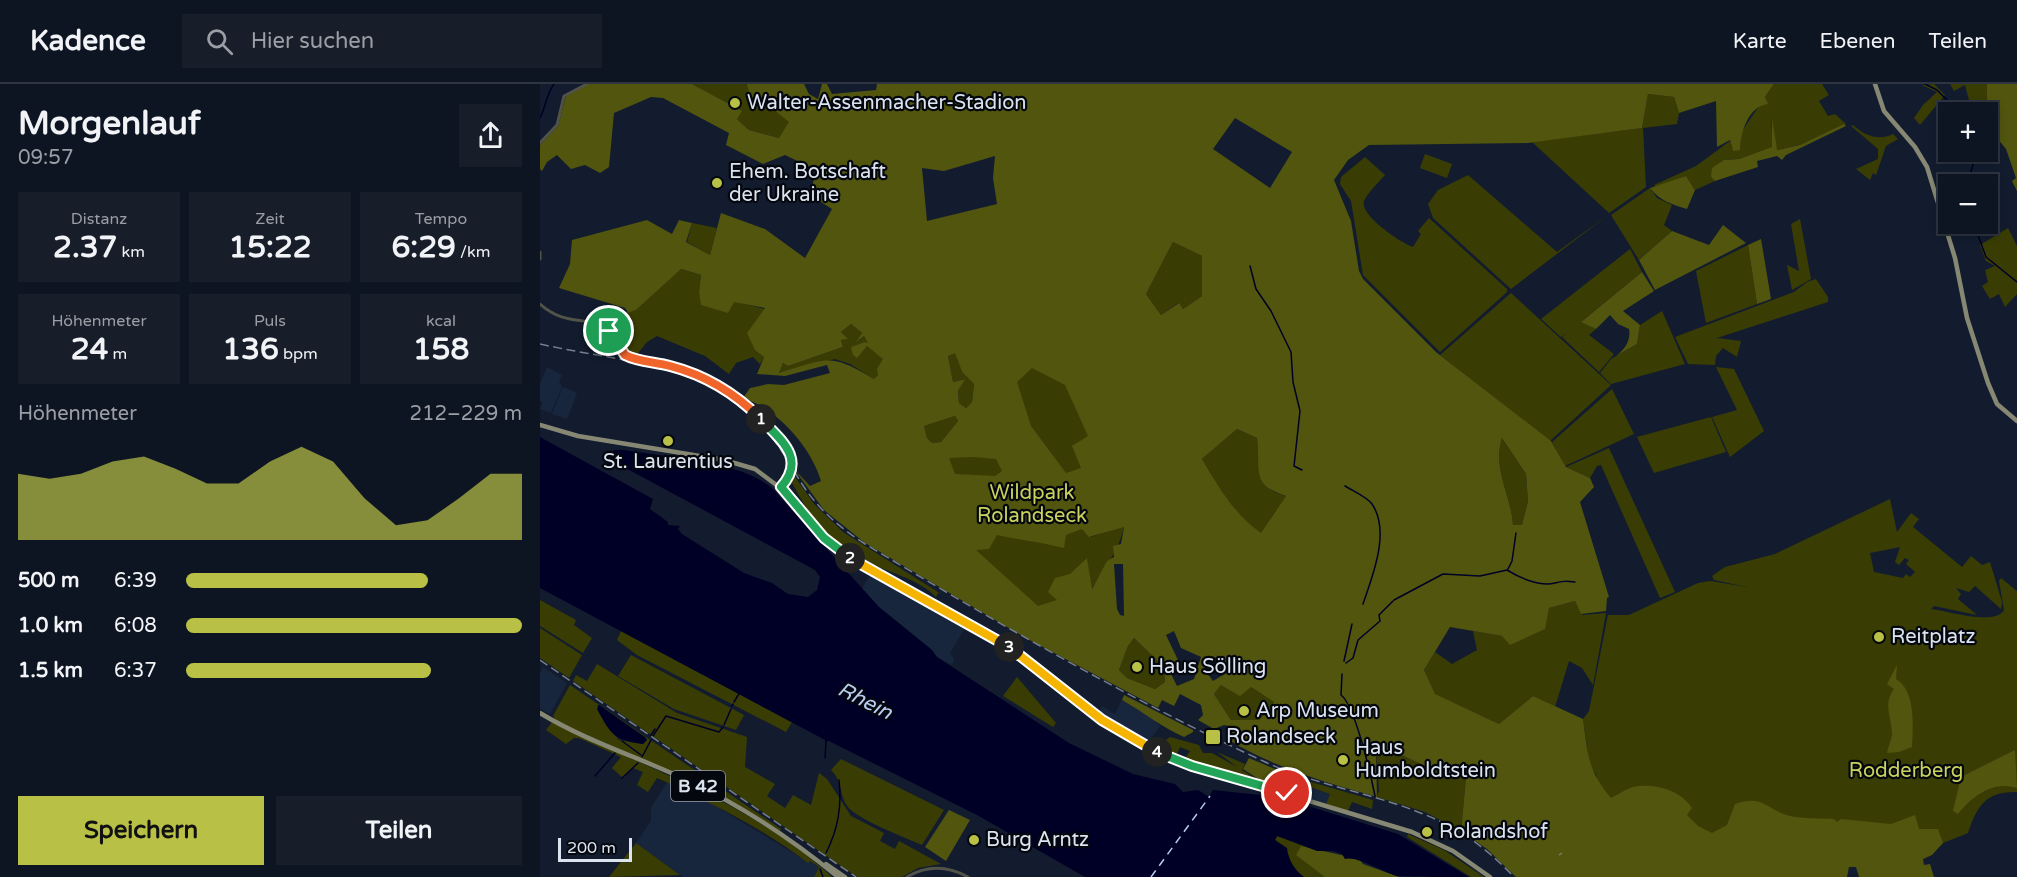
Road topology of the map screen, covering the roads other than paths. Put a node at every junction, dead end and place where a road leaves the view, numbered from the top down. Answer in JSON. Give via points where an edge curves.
{"nodes":[{"id":1,"x":587,"y":84,"type":"edge"},
{"id":2,"x":1875,"y":84,"type":"edge"},
{"id":3,"x":540,"y":143,"type":"edge"},
{"id":4,"x":540,"y":252,"type":"edge"},
{"id":5,"x":540,"y":259,"type":"edge"},
{"id":6,"x":540,"y":304,"type":"edge"},
{"id":7,"x":2017,"y":421,"type":"edge"},
{"id":8,"x":540,"y":425,"type":"edge"},
{"id":9,"x":781,"y":487,"type":"junction"},
{"id":10,"x":540,"y":713,"type":"edge"},
{"id":11,"x":808,"y":854,"type":"junction"},
{"id":12,"x":837,"y":877,"type":"edge"},
{"id":13,"x":845,"y":877,"type":"edge"},
{"id":14,"x":907,"y":877,"type":"edge"},
{"id":15,"x":968,"y":877,"type":"edge"},
{"id":16,"x":1490,"y":877,"type":"edge"}],
"edges":[{"from":1,"to":3,"type":"street","via":[[564,96],[558,125]]},
{"from":2,"to":7,"type":"main road","via":[[1884,111],[1929,170],[1955,258],[1969,325],[1997,404]]},
{"from":4,"to":5,"type":"street"},
{"from":6,"to":9,"type":"street","via":[[564,319],[603,327],[628,357],[676,367],[732,395],[755,414],[792,458],[793,469]]},
{"from":8,"to":9,"type":"main road","via":[[578,436],[740,464]]},
{"from":9,"to":16,"type":"main road","via":[[833,546],[1007,646],[1102,720],[1147,748],[1183,763],[1437,842]]},
{"from":10,"to":11,"type":"main road","number":"B 42","via":[[707,790]]},
{"from":11,"to":12,"type":"main road","number":"B 42"},
{"from":11,"to":13,"type":"main road"},
{"from":14,"to":15,"type":"street","via":[[943,868]]}]}
